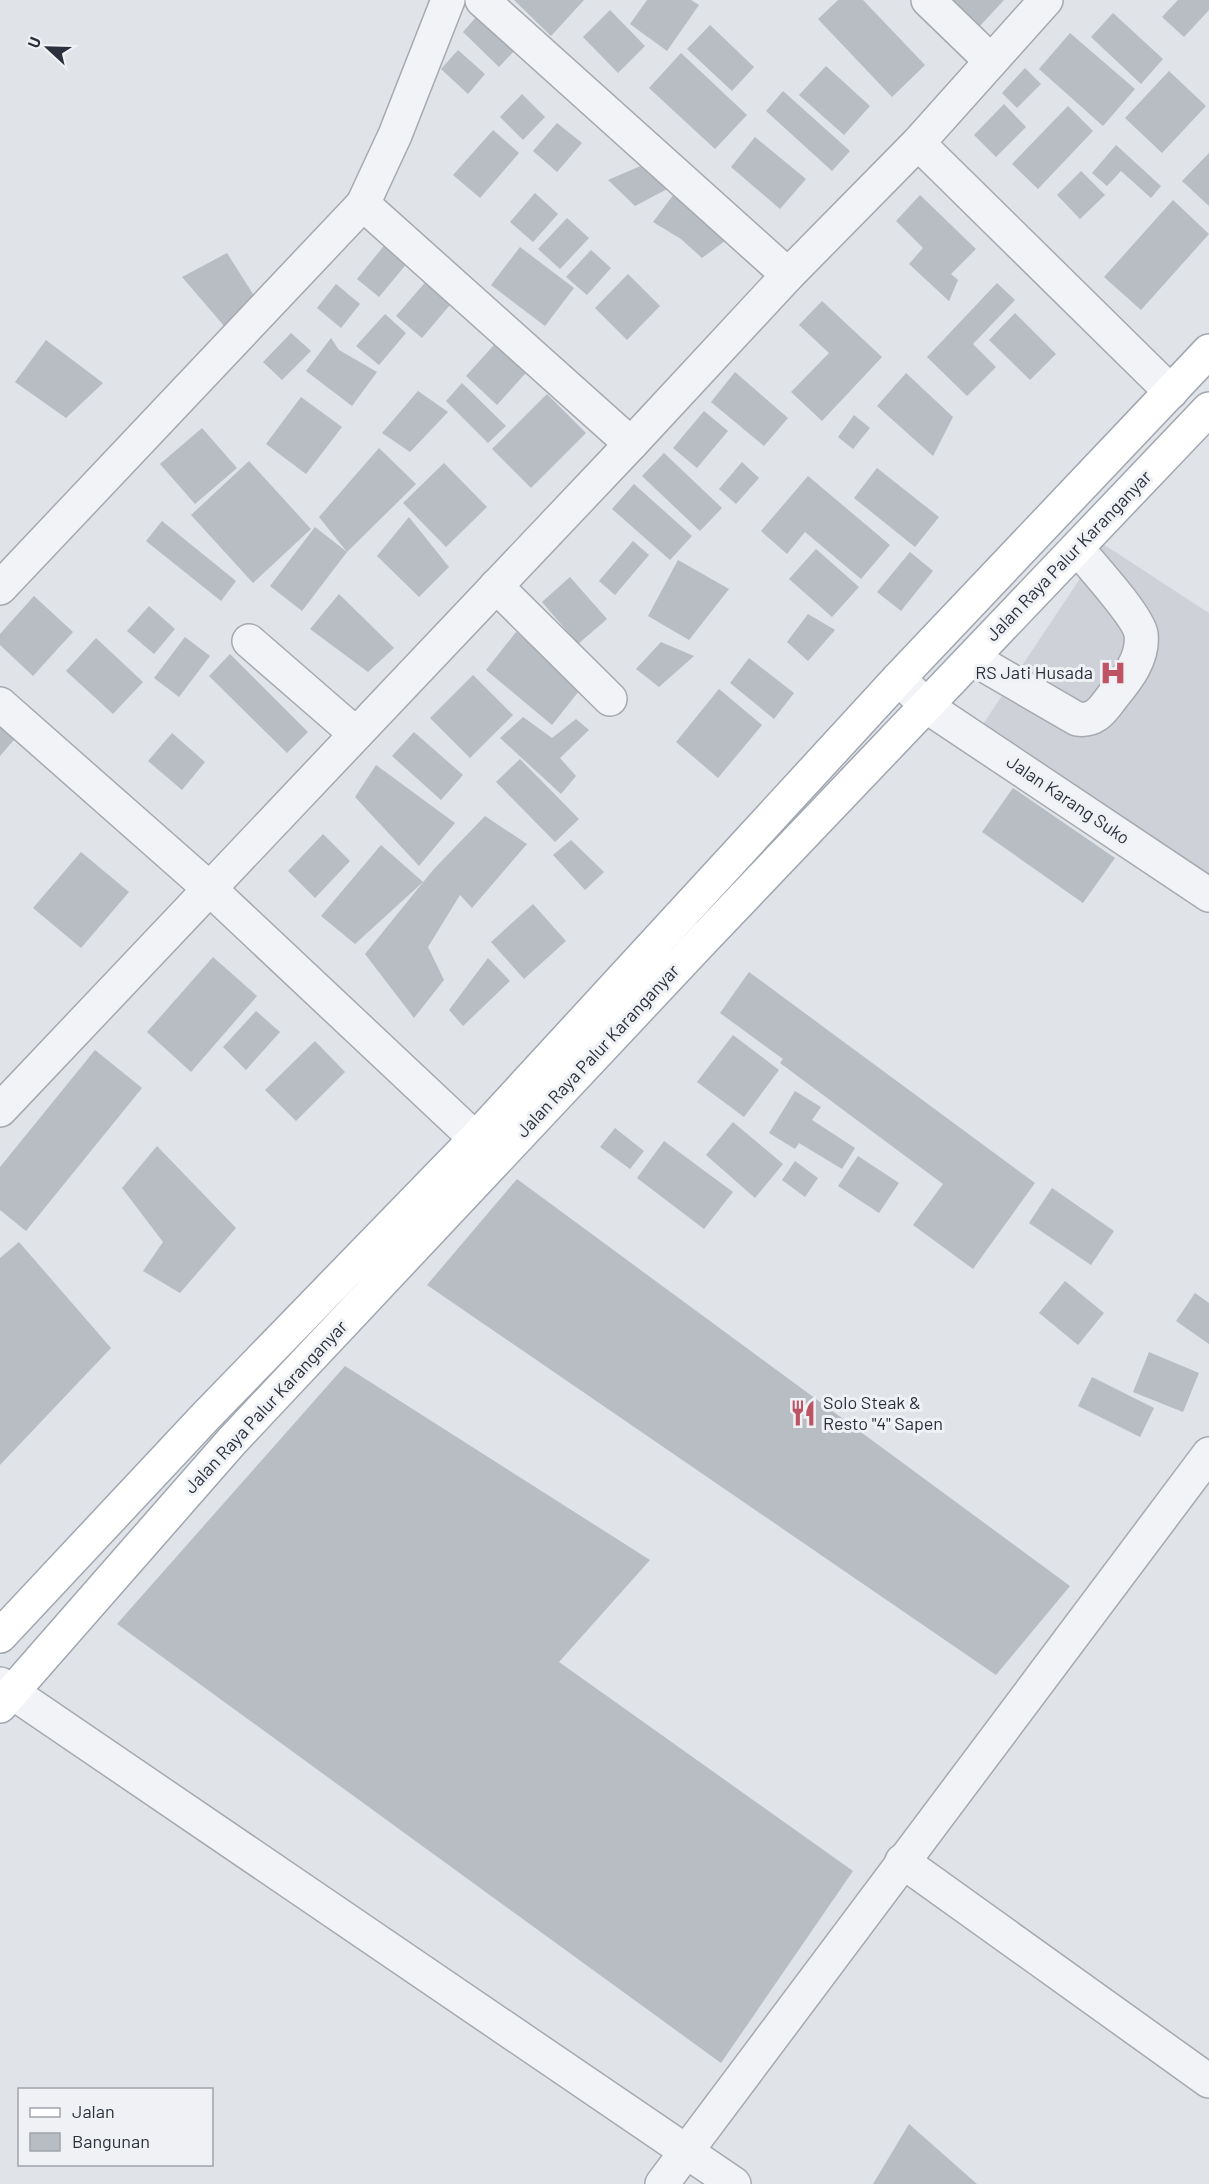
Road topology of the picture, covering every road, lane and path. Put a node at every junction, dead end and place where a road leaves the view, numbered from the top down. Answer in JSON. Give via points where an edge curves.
{"nodes":[{"id":1,"x":448,"y":0,"type":"edge"},
{"id":2,"x":482,"y":0,"type":"edge"},
{"id":3,"x":928,"y":0,"type":"edge"},
{"id":4,"x":1046,"y":0,"type":"edge"},
{"id":5,"x":991,"y":61,"type":"junction"},
{"id":6,"x":918,"y":143,"type":"junction"},
{"id":7,"x":363,"y":204,"type":"junction"},
{"id":8,"x":788,"y":275,"type":"junction"},
{"id":9,"x":1209,"y":351,"type":"edge"},
{"id":10,"x":1171,"y":392,"type":"junction"},
{"id":11,"x":1209,"y":409,"type":"edge"},
{"id":12,"x":632,"y":444,"type":"junction"},
{"id":13,"x":1077,"y":548,"type":"junction"},
{"id":14,"x":496,"y":586,"type":"junction"},
{"id":15,"x":0,"y":588,"type":"edge"},
{"id":16,"x":249,"y":641,"type":"dead end"},
{"id":17,"x":972,"y":658,"type":"junction"},
{"id":18,"x":899,"y":678,"type":"junction"},
{"id":19,"x":610,"y":699,"type":"dead end"},
{"id":20,"x":0,"y":704,"type":"edge"},
{"id":21,"x":926,"y":706,"type":"junction"},
{"id":22,"x":356,"y":734,"type":"junction"},
{"id":23,"x":211,"y":890,"type":"junction"},
{"id":24,"x":1209,"y":895,"type":"edge"},
{"id":25,"x":0,"y":1110,"type":"edge"},
{"id":26,"x":486,"y":1149,"type":"junction"},
{"id":27,"x":206,"y":1416,"type":"junction"},
{"id":28,"x":232,"y":1441,"type":"junction"},
{"id":29,"x":1209,"y":1454,"type":"edge"},
{"id":30,"x":0,"y":1636,"type":"edge"},
{"id":31,"x":4,"y":1694,"type":"edge"},
{"id":32,"x":902,"y":1861,"type":"junction"},
{"id":33,"x":1209,"y":2081,"type":"edge"},
{"id":34,"x":685,"y":2152,"type":"junction"},
{"id":35,"x":662,"y":2184,"type":"edge"},
{"id":36,"x":734,"y":2184,"type":"edge"}],
"edges":[{"from":1,"to":7,"type":"street","via":[[400,124]]},
{"from":2,"to":8,"type":"street"},
{"from":3,"to":5,"type":"street"},
{"from":4,"to":5,"type":"street"},
{"from":5,"to":6,"type":"street"},
{"from":6,"to":8,"type":"street"},
{"from":6,"to":10,"type":"street"},
{"from":7,"to":12,"type":"street"},
{"from":7,"to":15,"type":"street"},
{"from":8,"to":12,"type":"street"},
{"from":9,"to":10,"type":"main road","name":"Jalan Raya Palur Karanganyar"},
{"from":10,"to":18,"type":"main road","name":"Jalan Raya Palur Karanganyar"},
{"from":11,"to":13,"type":"main road","name":"Jalan Raya Palur Karanganyar"},
{"from":12,"to":14,"type":"street"},
{"from":13,"to":17,"type":"main road","name":"Jalan Raya Palur Karanganyar"},
{"from":13,"to":17,"type":"street","via":[[1141,632],[1138,655],[1129,676],[1096,717],[1077,719]]},
{"from":14,"to":19,"type":"street"},
{"from":14,"to":22,"type":"street"},
{"from":16,"to":22,"type":"street"},
{"from":17,"to":21,"type":"main road","name":"Jalan Raya Palur Karanganyar"},
{"from":18,"to":21,"type":"street","name":"Jalan Karang Suko"},
{"from":18,"to":26,"type":"main road","name":"Jalan Raya Palur Karanganyar"},
{"from":20,"to":23,"type":"street"},
{"from":21,"to":24,"type":"street","name":"Jalan Karang Suko"},
{"from":21,"to":26,"type":"main road","name":"Jalan Raya Palur Karanganyar"},
{"from":22,"to":23,"type":"street"},
{"from":23,"to":25,"type":"street"},
{"from":23,"to":26,"type":"street"},
{"from":26,"to":27,"type":"main road","name":"Jalan Raya Palur Karanganyar"},
{"from":26,"to":28,"type":"main road","name":"Jalan Raya Palur Karanganyar"},
{"from":27,"to":28,"type":"main road"},
{"from":27,"to":30,"type":"main road","name":"Jalan Raya Palur Karanganyar"},
{"from":28,"to":31,"type":"main road","name":"Jalan Raya Palur Karanganyar"},
{"from":29,"to":32,"type":"street"},
{"from":31,"to":34,"type":"street"},
{"from":32,"to":33,"type":"street"},
{"from":32,"to":34,"type":"street"},
{"from":34,"to":35,"type":"street"},
{"from":34,"to":36,"type":"street"}]}
